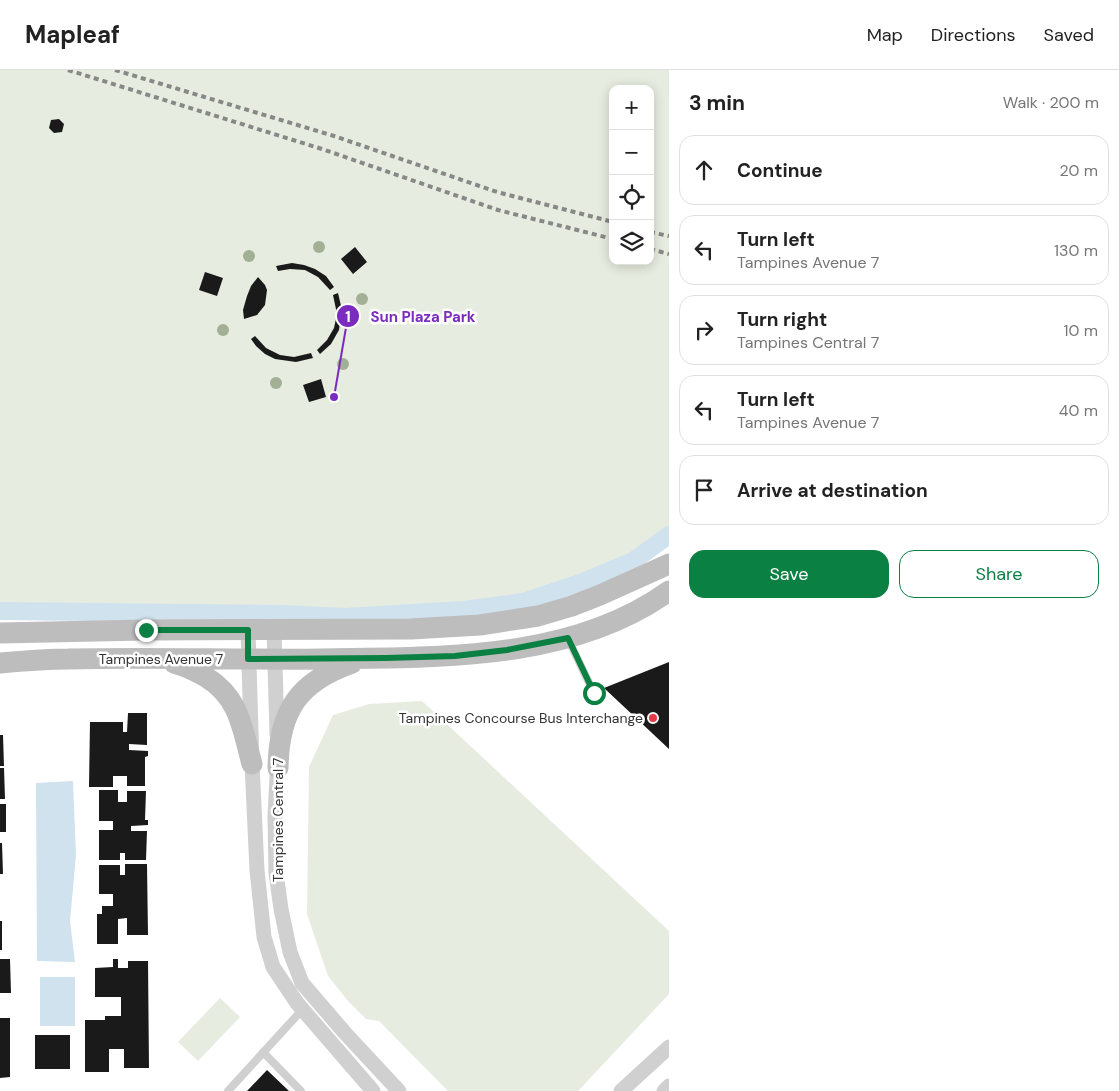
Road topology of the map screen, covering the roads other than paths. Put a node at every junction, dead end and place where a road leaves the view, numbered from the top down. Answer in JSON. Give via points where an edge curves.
{"nodes":[{"id":1,"x":669,"y":564,"type":"edge"},
{"id":2,"x":669,"y":591,"type":"edge"},
{"id":3,"x":274,"y":629,"type":"junction"},
{"id":4,"x":248,"y":630,"type":"junction"},
{"id":5,"x":0,"y":633,"type":"edge"},
{"id":6,"x":568,"y":638,"type":"junction"},
{"id":7,"x":365,"y":658,"type":"junction"},
{"id":8,"x":157,"y":659,"type":"junction"},
{"id":9,"x":248,"y":659,"type":"junction"},
{"id":10,"x":275,"y":659,"type":"junction"},
{"id":11,"x":0,"y":663,"type":"edge"},
{"id":12,"x":594,"y":693,"type":"dead end"},
{"id":13,"x":252,"y":764,"type":"junction"},
{"id":14,"x":278,"y":768,"type":"junction"},
{"id":15,"x":302,"y":1010,"type":"junction"},
{"id":16,"x":669,"y":1047,"type":"edge"},
{"id":17,"x":263,"y":1052,"type":"junction"},
{"id":18,"x":669,"y":1086,"type":"edge"},
{"id":19,"x":228,"y":1091,"type":"edge"},
{"id":20,"x":301,"y":1091,"type":"edge"},
{"id":21,"x":373,"y":1091,"type":"edge"},
{"id":22,"x":399,"y":1091,"type":"edge"},
{"id":23,"x":621,"y":1091,"type":"edge"},
{"id":24,"x":664,"y":1091,"type":"edge"}],
"edges":[{"from":1,"to":3,"type":"main road","name":"Tampines Avenue 7","via":[[600,596],[538,616],[510,621],[453,627]]},
{"from":2,"to":6,"type":"main road","name":"Tampines Avenue 7","via":[[653,603],[609,624]]},
{"from":3,"to":4,"type":"main road","name":"Tampines Avenue 7"},
{"from":3,"to":10,"type":"street","name":"Tampines Central 7"},
{"from":4,"to":5,"type":"main road","name":"Tampines Avenue 7"},
{"from":4,"to":9,"type":"street","name":"Tampines Central 7"},
{"from":6,"to":7,"type":"main road","name":"Tampines Avenue 7","via":[[481,653]]},
{"from":6,"to":12,"type":"lane"},
{"from":7,"to":10,"type":"main road","name":"Tampines Avenue 7"},
{"from":7,"to":14,"type":"main road","via":[[321,676],[300,695],[282,730],[278,744]]},
{"from":8,"to":9,"type":"main road","name":"Tampines Avenue 7"},
{"from":8,"to":11,"type":"main road","name":"Tampines Avenue 7","via":[[67,658]]},
{"from":8,"to":13,"type":"main road","via":[[190,669],[227,694],[238,715]]},
{"from":9,"to":10,"type":"main road","name":"Tampines Avenue 7"},
{"from":9,"to":13,"type":"street","name":"Tampines Central 7"},
{"from":10,"to":14,"type":"street","name":"Tampines Central 7"},
{"from":13,"to":15,"type":"street","name":"Tampines Central 7","via":[[264,937],[273,967]]},
{"from":14,"to":22,"type":"street","name":"Tampines Central 7","via":[[276,873],[290,952],[302,983]]},
{"from":15,"to":17,"type":"lane"},
{"from":15,"to":21,"type":"street","name":"Tampines Central 7"},
{"from":16,"to":23,"type":"street"},
{"from":17,"to":19,"type":"lane"},
{"from":17,"to":20,"type":"lane"},
{"from":18,"to":24,"type":"street"}]}
